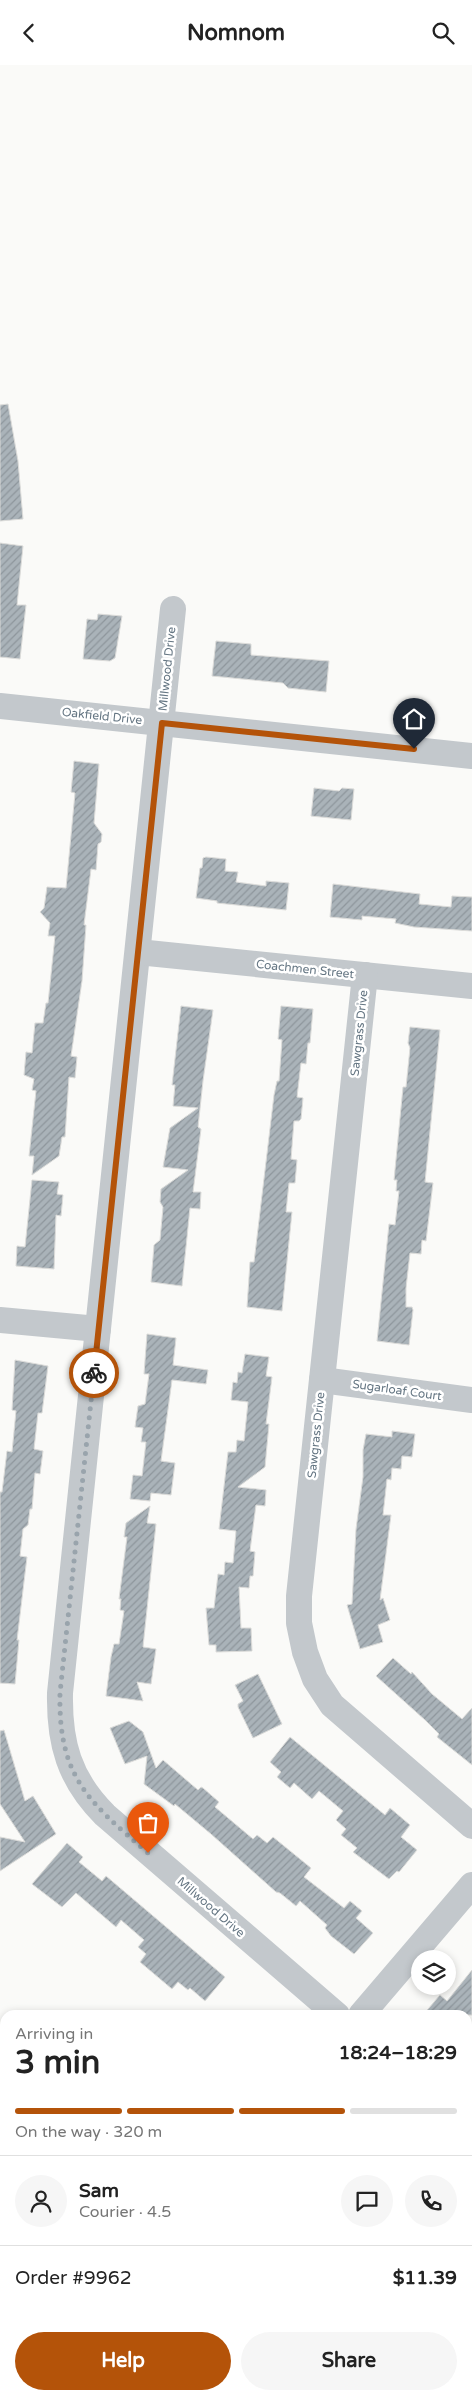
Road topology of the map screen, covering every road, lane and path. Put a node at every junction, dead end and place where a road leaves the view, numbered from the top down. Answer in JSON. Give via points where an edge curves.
{"nodes":[{"id":1,"x":174,"y":609,"type":"dead end"},
{"id":2,"x":0,"y":706,"type":"edge"},
{"id":3,"x":162,"y":723,"type":"junction"},
{"id":4,"x":472,"y":756,"type":"edge"},
{"id":5,"x":138,"y":952,"type":"junction"},
{"id":6,"x":365,"y":975,"type":"junction"},
{"id":7,"x":472,"y":986,"type":"edge"},
{"id":8,"x":0,"y":1320,"type":"edge"},
{"id":9,"x":98,"y":1329,"type":"junction"},
{"id":10,"x":322,"y":1379,"type":"junction"},
{"id":11,"x":472,"y":1399,"type":"edge"},
{"id":12,"x":472,"y":1826,"type":"edge"},
{"id":13,"x":472,"y":1885,"type":"edge"},
{"id":14,"x":331,"y":2010,"type":"edge"},
{"id":15,"x":365,"y":2010,"type":"edge"}],
"edges":[{"from":1,"to":3,"type":"street","name":"Millwood Drive"},
{"from":2,"to":3,"type":"street","name":"Oakfield Drive"},
{"from":3,"to":4,"type":"street","name":"Oakfield Drive"},
{"from":3,"to":5,"type":"street","name":"Millwood Drive"},
{"from":5,"to":6,"type":"street","name":"Coachmen Street"},
{"from":5,"to":9,"type":"street","name":"Millwood Drive"},
{"from":6,"to":7,"type":"street","name":"Coachmen Street"},
{"from":6,"to":10,"type":"street","name":"Sawgrass Drive"},
{"from":8,"to":9,"type":"street"},
{"from":9,"to":14,"type":"street","name":"Millwood Drive","via":[[60,1693],[62,1738],[70,1763],[85,1794],[105,1815]]},
{"from":10,"to":11,"type":"street","name":"Sugarloaf Court"},
{"from":10,"to":12,"type":"street","name":"Sawgrass Drive","via":[[299,1596],[299,1623],[305,1652],[315,1679],[332,1705]]},
{"from":13,"to":15,"type":"street"}]}
